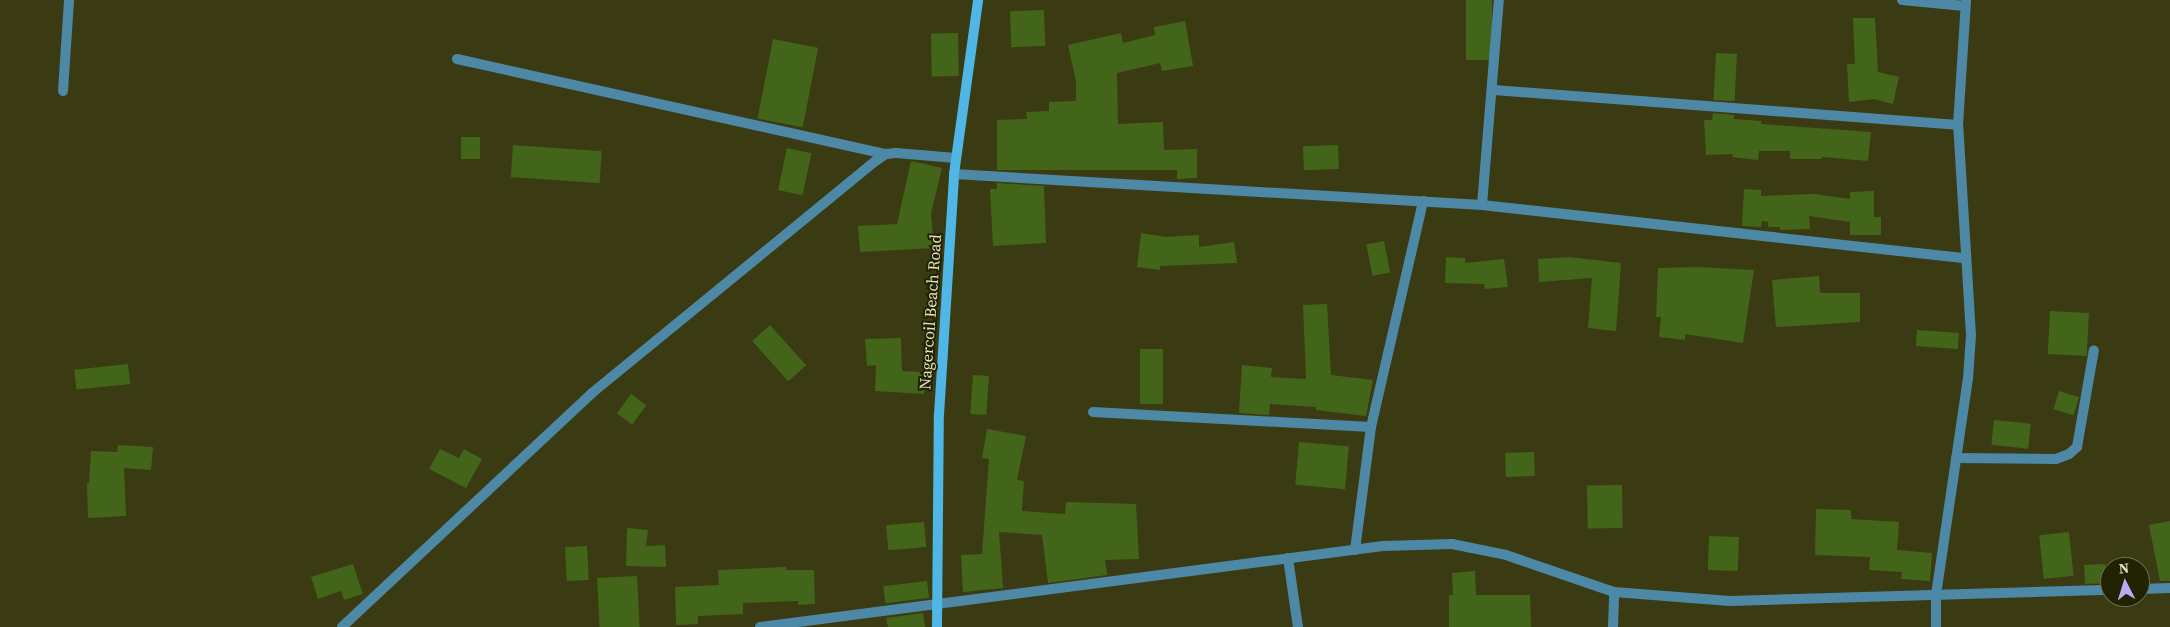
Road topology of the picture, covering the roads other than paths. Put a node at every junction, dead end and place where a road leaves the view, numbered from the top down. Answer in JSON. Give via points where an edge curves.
{"nodes":[{"id":1,"x":69,"y":0,"type":"edge"},
{"id":2,"x":978,"y":0,"type":"edge"},
{"id":3,"x":1499,"y":0,"type":"edge"},
{"id":4,"x":1902,"y":0,"type":"edge"},
{"id":5,"x":1966,"y":3,"type":"edge"},
{"id":6,"x":457,"y":60,"type":"dead end"},
{"id":7,"x":1494,"y":90,"type":"junction"},
{"id":8,"x":62,"y":91,"type":"dead end"},
{"id":9,"x":1958,"y":125,"type":"junction"},
{"id":10,"x":886,"y":154,"type":"junction"},
{"id":11,"x":956,"y":158,"type":"junction"},
{"id":12,"x":954,"y":174,"type":"junction"},
{"id":13,"x":1423,"y":201,"type":"junction"},
{"id":14,"x":1482,"y":205,"type":"junction"},
{"id":15,"x":1965,"y":258,"type":"junction"},
{"id":16,"x":2094,"y":350,"type":"dead end"},
{"id":17,"x":1092,"y":412,"type":"dead end"},
{"id":18,"x":1371,"y":427,"type":"junction"},
{"id":19,"x":1956,"y":458,"type":"junction"},
{"id":20,"x":1355,"y":550,"type":"junction"},
{"id":21,"x":1288,"y":558,"type":"junction"},
{"id":22,"x":2170,"y":588,"type":"edge"},
{"id":23,"x":2150,"y":589,"type":"edge"},
{"id":24,"x":2100,"y":590,"type":"edge"},
{"id":25,"x":1614,"y":592,"type":"junction"},
{"id":26,"x":1936,"y":595,"type":"junction"},
{"id":27,"x":936,"y":603,"type":"junction"},
{"id":28,"x":342,"y":627,"type":"edge"},
{"id":29,"x":760,"y":627,"type":"edge"},
{"id":30,"x":937,"y":627,"type":"edge"},
{"id":31,"x":1298,"y":627,"type":"edge"},
{"id":32,"x":1612,"y":627,"type":"edge"},
{"id":33,"x":1936,"y":627,"type":"edge"}],
"edges":[{"from":1,"to":8,"type":"street"},
{"from":2,"to":11,"type":"main road","name":"Nagercoil Beach Road"},
{"from":3,"to":7,"type":"street"},
{"from":4,"to":5,"type":"street"},
{"from":5,"to":9,"type":"street"},
{"from":6,"to":10,"type":"street"},
{"from":7,"to":9,"type":"street"},
{"from":7,"to":14,"type":"street"},
{"from":9,"to":15,"type":"street"},
{"from":10,"to":11,"type":"street"},
{"from":10,"to":28,"type":"street","via":[[592,393]]},
{"from":11,"to":12,"type":"main road","name":"Nagercoil Beach Road"},
{"from":12,"to":13,"type":"street"},
{"from":12,"to":27,"type":"main road","name":"Nagercoil Beach Road","via":[[939,415]]},
{"from":13,"to":14,"type":"street"},
{"from":13,"to":18,"type":"street"},
{"from":14,"to":15,"type":"street"},
{"from":15,"to":19,"type":"street","via":[[1971,335]]},
{"from":16,"to":19,"type":"street","via":[[2077,447],[2069,454],[2056,459]]},
{"from":17,"to":18,"type":"street"},
{"from":18,"to":20,"type":"street"},
{"from":19,"to":26,"type":"street"},
{"from":20,"to":21,"type":"street"},
{"from":20,"to":25,"type":"street","via":[[1452,544],[1506,554]]},
{"from":21,"to":27,"type":"street"},
{"from":21,"to":31,"type":"street"},
{"from":22,"to":23,"type":"street"},
{"from":24,"to":26,"type":"street"},
{"from":25,"to":26,"type":"street","via":[[1730,600]]},
{"from":25,"to":32,"type":"street"},
{"from":26,"to":33,"type":"street"},
{"from":27,"to":29,"type":"street"},
{"from":27,"to":30,"type":"main road","name":"Nagercoil Beach Road"}]}
